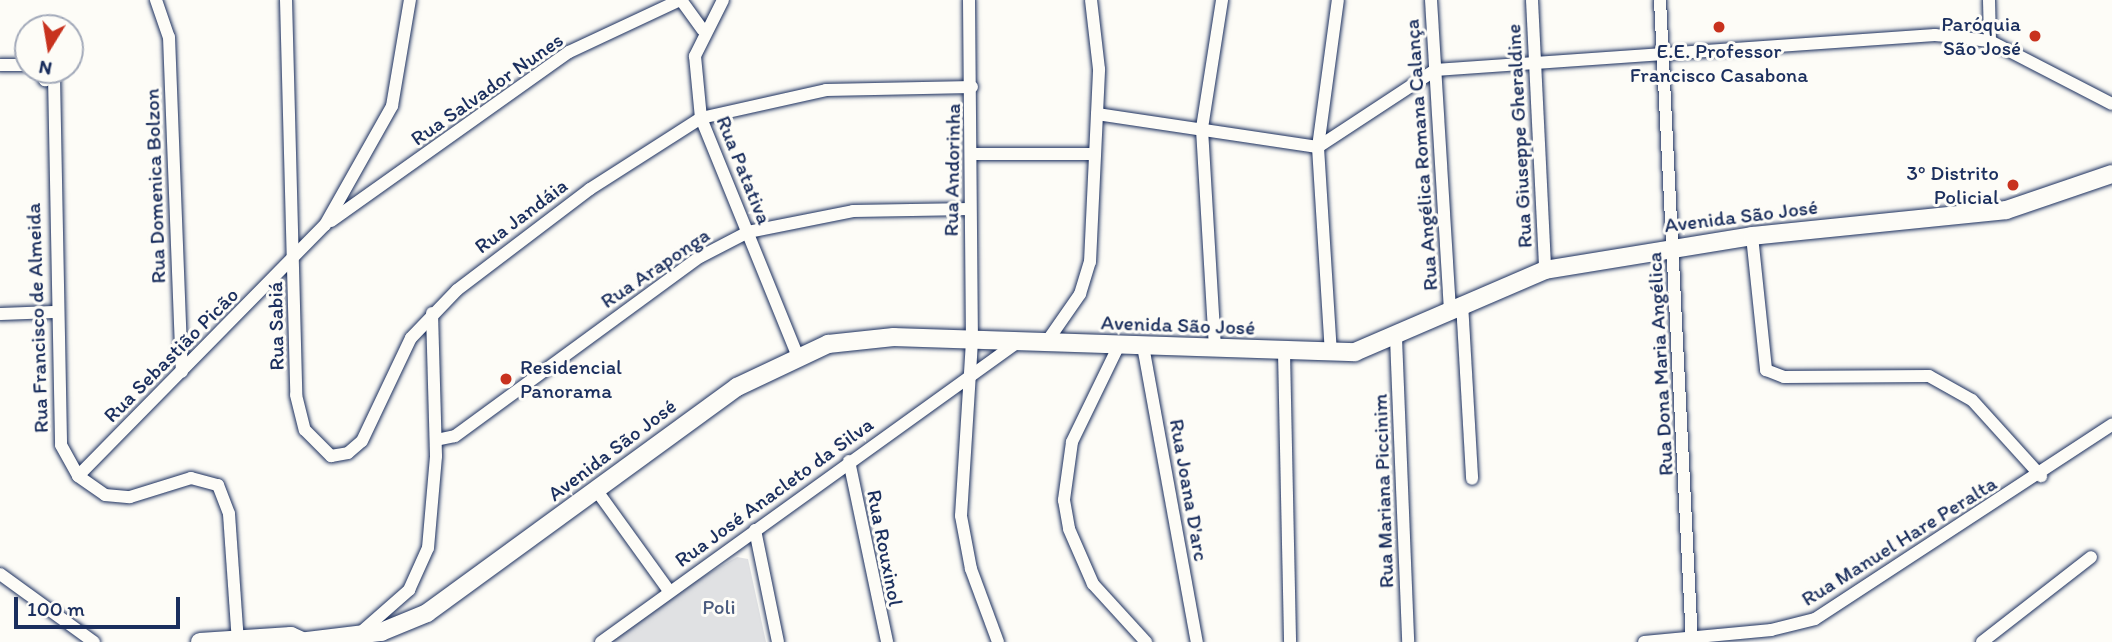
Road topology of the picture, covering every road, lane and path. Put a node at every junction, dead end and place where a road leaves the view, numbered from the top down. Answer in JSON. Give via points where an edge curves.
{"nodes":[{"id":1,"x":156,"y":0,"type":"edge"},
{"id":2,"x":286,"y":0,"type":"edge"},
{"id":3,"x":410,"y":0,"type":"edge"},
{"id":4,"x":681,"y":0,"type":"edge"},
{"id":5,"x":723,"y":0,"type":"edge"},
{"id":6,"x":969,"y":0,"type":"edge"},
{"id":7,"x":1091,"y":0,"type":"edge"},
{"id":8,"x":1222,"y":0,"type":"edge"},
{"id":9,"x":1338,"y":0,"type":"edge"},
{"id":10,"x":1431,"y":0,"type":"edge"},
{"id":11,"x":1532,"y":0,"type":"edge"},
{"id":12,"x":1660,"y":0,"type":"edge"},
{"id":13,"x":1989,"y":0,"type":"edge"},
{"id":14,"x":703,"y":30,"type":"junction"},
{"id":15,"x":1990,"y":41,"type":"junction"},
{"id":16,"x":1665,"y":58,"type":"junction"},
{"id":17,"x":1535,"y":64,"type":"junction"},
{"id":18,"x":1435,"y":70,"type":"junction"},
{"id":19,"x":45,"y":84,"type":"edge"},
{"id":20,"x":972,"y":87,"type":"junction"},
{"id":21,"x":2112,"y":104,"type":"edge"},
{"id":22,"x":1097,"y":114,"type":"junction"},
{"id":23,"x":701,"y":118,"type":"junction"},
{"id":24,"x":1202,"y":128,"type":"junction"},
{"id":25,"x":1318,"y":146,"type":"junction"},
{"id":26,"x":971,"y":154,"type":"junction"},
{"id":27,"x":1095,"y":154,"type":"junction"},
{"id":28,"x":2112,"y":174,"type":"edge"},
{"id":29,"x":355,"y":179,"type":"junction"},
{"id":30,"x":369,"y":195,"type":"junction"},
{"id":31,"x":970,"y":209,"type":"junction"},
{"id":32,"x":325,"y":225,"type":"junction"},
{"id":33,"x":748,"y":232,"type":"junction"},
{"id":34,"x":1752,"y":236,"type":"junction"},
{"id":35,"x":1674,"y":247,"type":"junction"},
{"id":36,"x":294,"y":258,"type":"junction"},
{"id":37,"x":1545,"y":270,"type":"junction"},
{"id":38,"x":1456,"y":306,"type":"junction"},
{"id":39,"x":54,"y":312,"type":"junction"},
{"id":40,"x":432,"y":313,"type":"junction"},
{"id":41,"x":0,"y":314,"type":"edge"},
{"id":42,"x":1396,"y":338,"type":"junction"},
{"id":43,"x":972,"y":341,"type":"junction"},
{"id":44,"x":1046,"y":343,"type":"junction"},
{"id":45,"x":1015,"y":344,"type":"junction"},
{"id":46,"x":1119,"y":345,"type":"junction"},
{"id":47,"x":1143,"y":346,"type":"junction"},
{"id":48,"x":1215,"y":348,"type":"junction"},
{"id":49,"x":1284,"y":352,"type":"junction"},
{"id":50,"x":797,"y":354,"type":"junction"},
{"id":51,"x":1331,"y":354,"type":"junction"},
{"id":52,"x":181,"y":372,"type":"junction"},
{"id":53,"x":971,"y":376,"type":"junction"},
{"id":54,"x":2112,"y":425,"type":"edge"},
{"id":55,"x":436,"y":440,"type":"junction"},
{"id":56,"x":849,"y":461,"type":"junction"},
{"id":57,"x":78,"y":476,"type":"junction"},
{"id":58,"x":2040,"y":476,"type":"junction"},
{"id":59,"x":1472,"y":479,"type":"dead end"},
{"id":60,"x":597,"y":491,"type":"junction"},
{"id":61,"x":755,"y":530,"type":"junction"},
{"id":62,"x":2091,"y":557,"type":"dead end"},
{"id":63,"x":0,"y":574,"type":"edge"},
{"id":64,"x":669,"y":591,"type":"junction"},
{"id":65,"x":359,"y":634,"type":"junction"},
{"id":66,"x":238,"y":641,"type":"edge"},
{"id":67,"x":301,"y":641,"type":"edge"},
{"id":68,"x":1692,"y":641,"type":"edge"},
{"id":69,"x":94,"y":642,"type":"edge"},
{"id":70,"x":200,"y":642,"type":"edge"},
{"id":71,"x":208,"y":642,"type":"edge"},
{"id":72,"x":601,"y":642,"type":"edge"},
{"id":73,"x":778,"y":642,"type":"edge"},
{"id":74,"x":887,"y":642,"type":"edge"},
{"id":75,"x":998,"y":642,"type":"edge"},
{"id":76,"x":1146,"y":642,"type":"edge"},
{"id":77,"x":1197,"y":642,"type":"edge"},
{"id":78,"x":1290,"y":642,"type":"edge"},
{"id":79,"x":1408,"y":642,"type":"edge"},
{"id":80,"x":1644,"y":642,"type":"edge"},
{"id":81,"x":1982,"y":642,"type":"edge"}],
"edges":[{"from":1,"to":52,"type":"street","name":"Rua Domenica Bolzon","via":[[169,37]]},
{"from":2,"to":36,"type":"street","name":"Rua Sabiá"},
{"from":3,"to":29,"type":"street","name":"Rua Sebastião Picão","via":[[392,106]]},
{"from":4,"to":14,"type":"street"},
{"from":4,"to":30,"type":"street","name":"Rua Salvador Nunes","via":[[569,52]]},
{"from":5,"to":14,"type":"street","name":"Rua Patativa"},
{"from":6,"to":20,"type":"street","name":"Rua Andorinha"},
{"from":7,"to":22,"type":"street","via":[[1099,48]]},
{"from":8,"to":24,"type":"street"},
{"from":9,"to":25,"type":"street"},
{"from":10,"to":18,"type":"street","name":"Rua Angélica Romana Calança"},
{"from":11,"to":17,"type":"street","name":"Rua Giuseppe Gheraldine"},
{"from":12,"to":16,"type":"street","name":"Rua Dona Maria Angélica"},
{"from":13,"to":15,"type":"street"},
{"from":14,"to":23,"type":"street","name":"Rua Patativa","via":[[694,70]]},
{"from":15,"to":16,"type":"street","via":[[1935,35]]},
{"from":15,"to":21,"type":"street"},
{"from":16,"to":17,"type":"street"},
{"from":16,"to":35,"type":"street","name":"Rua Dona Maria Angélica"},
{"from":17,"to":18,"type":"street"},
{"from":17,"to":37,"type":"street","name":"Rua Giuseppe Gheraldine"},
{"from":18,"to":25,"type":"street"},
{"from":18,"to":38,"type":"street","name":"Rua Angélica Romana Calança"},
{"from":19,"to":39,"type":"street","name":"Rua Francisco de Almeida","via":[[52,96]]},
{"from":20,"to":23,"type":"street","name":"Rua Jandáia","via":[[825,90]]},
{"from":20,"to":26,"type":"street","name":"Rua Andorinha"},
{"from":22,"to":24,"type":"street"},
{"from":22,"to":27,"type":"street"},
{"from":23,"to":33,"type":"street","name":"Rua Patativa"},
{"from":23,"to":40,"type":"street","name":"Rua Jandáia","via":[[559,211]]},
{"from":24,"to":25,"type":"street"},
{"from":24,"to":48,"type":"street"},
{"from":25,"to":51,"type":"street"},
{"from":26,"to":27,"type":"street"},
{"from":26,"to":31,"type":"street","name":"Rua Andorinha"},
{"from":27,"to":44,"type":"street","via":[[1088,273]]},
{"from":28,"to":34,"type":"main road","name":"Avenida São José","via":[[2006,210]]},
{"from":29,"to":30,"type":"street"},
{"from":29,"to":32,"type":"street","name":"Rua Sebastião Picão"},
{"from":30,"to":32,"type":"street","name":"Rua Salvador Nunes"},
{"from":31,"to":33,"type":"street","name":"Rua Araponga","via":[[828,214]]},
{"from":31,"to":43,"type":"street","name":"Rua Andorinha"},
{"from":32,"to":36,"type":"street","name":"Rua Sebastião Picão"},
{"from":33,"to":50,"type":"street","name":"Rua Patativa"},
{"from":33,"to":55,"type":"street","name":"Rua Araponga","via":[[701,257],[455,436]]},
{"from":34,"to":35,"type":"main road","name":"Avenida São José"},
{"from":34,"to":58,"type":"street","via":[[1766,370],[1784,377],[1930,376],[1972,400]]},
{"from":35,"to":37,"type":"main road","name":"Avenida São José"},
{"from":35,"to":68,"type":"street","name":"Rua Dona Maria Angélica"},
{"from":36,"to":40,"type":"street","name":"Rua Sabiá","via":[[296,395],[305,430],[326,454],[348,453],[362,441],[404,350]]},
{"from":36,"to":52,"type":"street","name":"Rua Sebastião Picão"},
{"from":37,"to":38,"type":"main road","name":"Avenida São José"},
{"from":38,"to":42,"type":"main road","name":"Avenida São José"},
{"from":38,"to":59,"type":"street","name":"Rua Angélica Romana Calança"},
{"from":39,"to":41,"type":"street"},
{"from":39,"to":57,"type":"street","name":"Rua Francisco de Almeida","via":[[59,433]]},
{"from":40,"to":55,"type":"street"},
{"from":42,"to":51,"type":"main road","name":"Avenida São José"},
{"from":42,"to":79,"type":"street","name":"Rua Mariana Piccinim"},
{"from":43,"to":45,"type":"main road","name":"Avenida São José"},
{"from":43,"to":50,"type":"main road","name":"Avenida São José","via":[[894,337]]},
{"from":43,"to":53,"type":"street","name":"Rua Andorinha"},
{"from":44,"to":45,"type":"main road","name":"Avenida São José"},
{"from":44,"to":46,"type":"main road","name":"Avenida São José"},
{"from":45,"to":53,"type":"street","name":"Rua José Anacleto da Silva"},
{"from":46,"to":47,"type":"main road","name":"Avenida São José"},
{"from":46,"to":76,"type":"street","via":[[1072,442],[1065,500],[1069,530],[1093,584]]},
{"from":47,"to":48,"type":"main road","name":"Avenida São José"},
{"from":47,"to":77,"type":"street","name":"Rua Joana D'arc"},
{"from":48,"to":49,"type":"main road","name":"Avenida São José"},
{"from":49,"to":51,"type":"main road","name":"Avenida São José"},
{"from":49,"to":78,"type":"street"},
{"from":50,"to":60,"type":"main road","name":"Avenida São José","via":[[717,400]]},
{"from":52,"to":57,"type":"street","name":"Rua Sebastião Picão"},
{"from":53,"to":56,"type":"street","name":"Rua José Anacleto da Silva"},
{"from":53,"to":75,"type":"street","name":"Rua Andorinha","via":[[961,516],[971,569]]},
{"from":54,"to":58,"type":"street","name":"Rua Manuel Hare Peralta"},
{"from":55,"to":65,"type":"street","via":[[433,513],[423,565],[409,590]]},
{"from":56,"to":61,"type":"street","name":"Rua José Anacleto da Silva"},
{"from":56,"to":74,"type":"street","name":"Rua Rouxinol"},
{"from":57,"to":66,"type":"street","via":[[117,497],[191,478],[218,485],[228,501]]},
{"from":58,"to":68,"type":"street","name":"Rua Manuel Hare Peralta","via":[[1815,619]]},
{"from":60,"to":64,"type":"street"},
{"from":60,"to":65,"type":"main road","name":"Avenida São José","via":[[426,613]]},
{"from":61,"to":64,"type":"street","name":"Rua José Anacleto da Silva"},
{"from":61,"to":73,"type":"street"},
{"from":62,"to":81,"type":"street"},
{"from":63,"to":69,"type":"street"},
{"from":64,"to":72,"type":"street","name":"Rua José Anacleto da Silva"},
{"from":65,"to":67,"type":"main road","name":"Avenida São José"},
{"from":66,"to":67,"type":"main road","name":"Avenida São José","via":[[291,635]]},
{"from":66,"to":71,"type":"main road","name":"Avenida São José"},
{"from":68,"to":80,"type":"street","name":"Rua Manuel Hare Peralta"},
{"from":70,"to":71,"type":"main road","name":"Avenida São José"}]}
